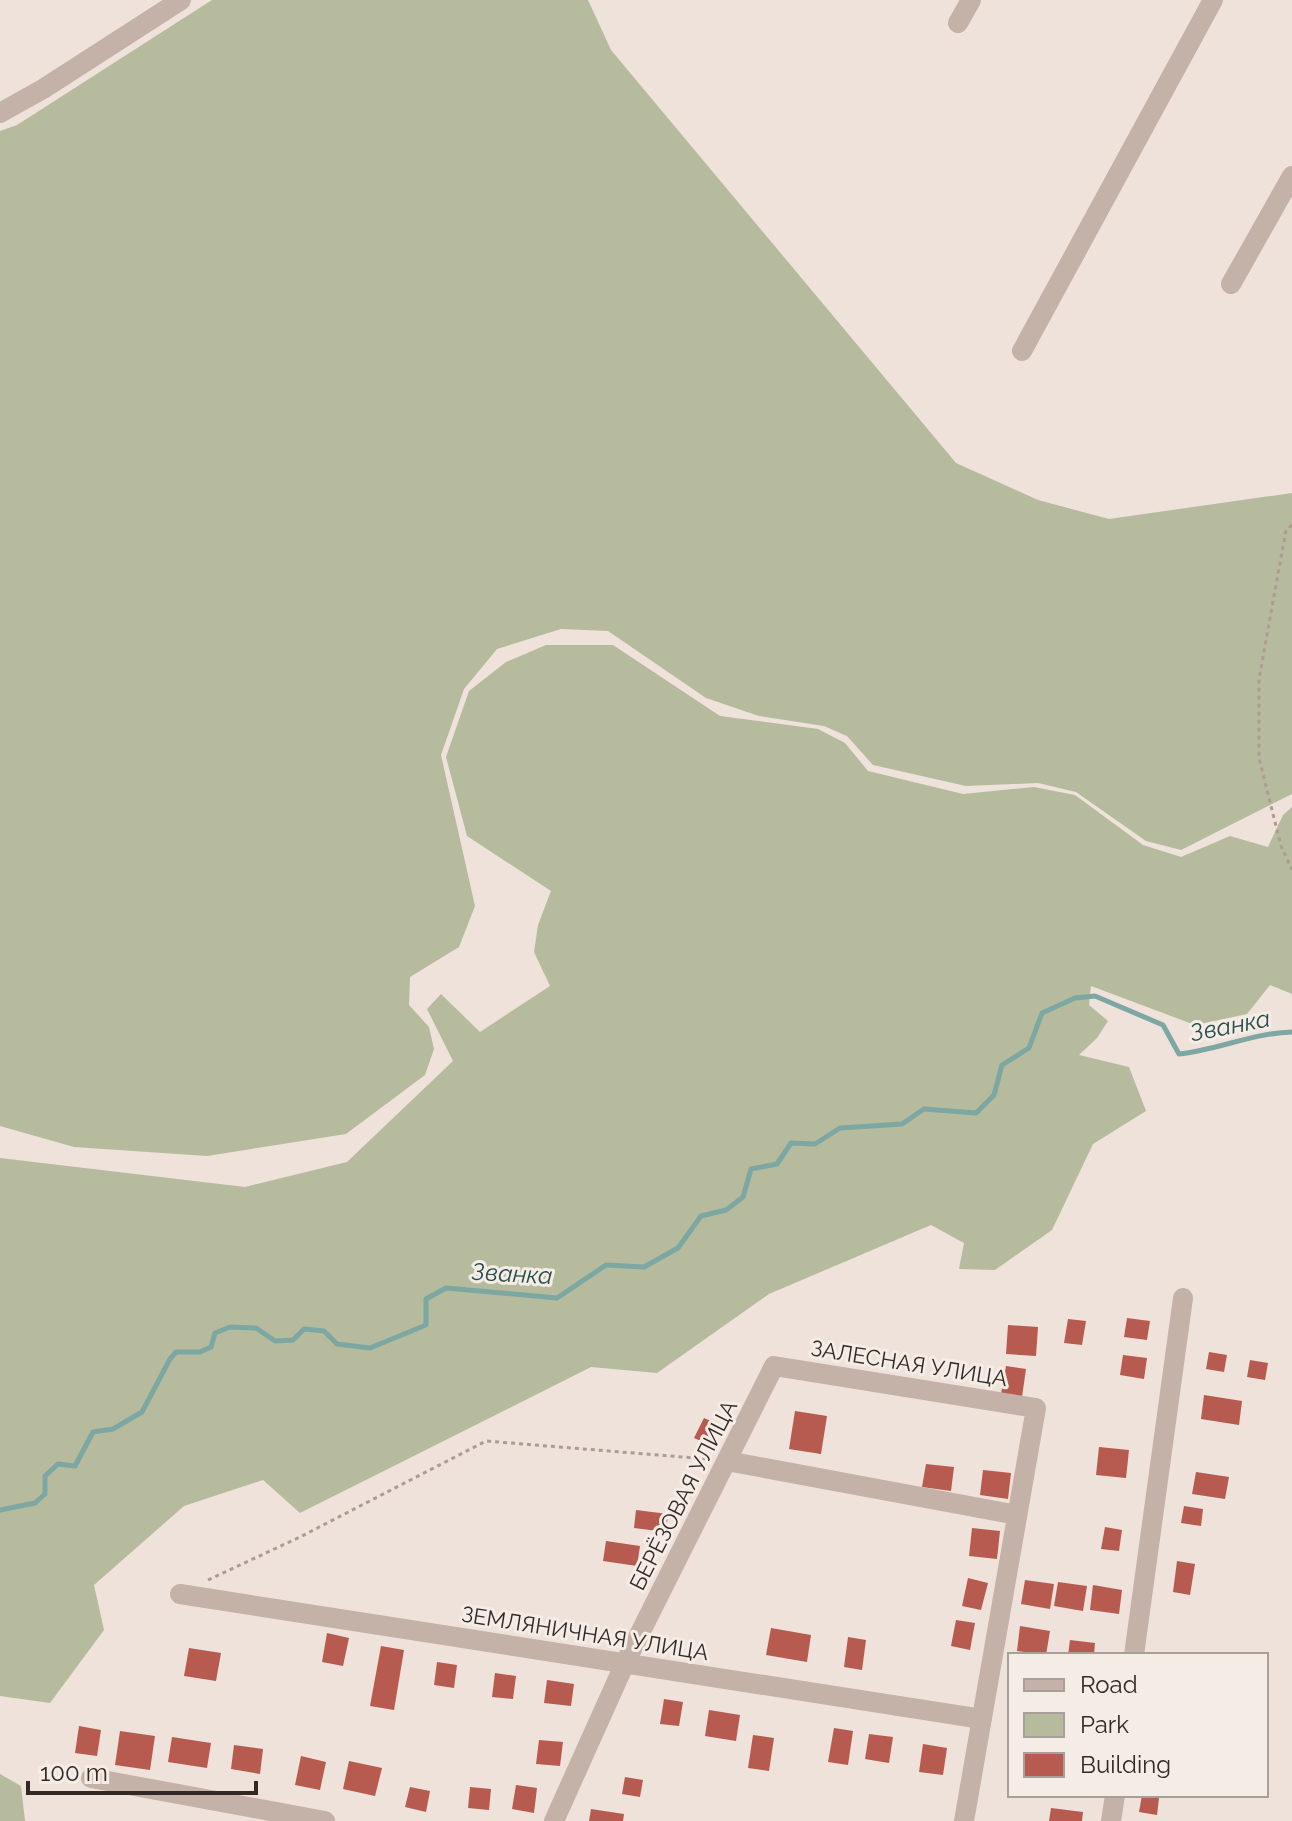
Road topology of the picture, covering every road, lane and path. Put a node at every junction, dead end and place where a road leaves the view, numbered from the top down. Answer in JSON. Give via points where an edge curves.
{"nodes":[{"id":1,"x":181,"y":0,"type":"edge"},
{"id":2,"x":971,"y":0,"type":"edge"},
{"id":3,"x":1213,"y":0,"type":"edge"},
{"id":4,"x":958,"y":23,"type":"dead end"},
{"id":5,"x":0,"y":113,"type":"edge"},
{"id":6,"x":1292,"y":176,"type":"edge"},
{"id":7,"x":1231,"y":284,"type":"dead end"},
{"id":8,"x":1022,"y":351,"type":"dead end"},
{"id":9,"x":1292,"y":525,"type":"edge"},
{"id":10,"x":1292,"y":870,"type":"edge"},
{"id":11,"x":1183,"y":1298,"type":"dead end"},
{"id":12,"x":774,"y":1366,"type":"joint"},
{"id":13,"x":727,"y":1461,"type":"junction"},
{"id":14,"x":1017,"y":1515,"type":"junction"},
{"id":15,"x":207,"y":1581,"type":"dead end"},
{"id":16,"x":180,"y":1594,"type":"dead end"},
{"id":17,"x":1134,"y":1653,"type":"edge"},
{"id":18,"x":625,"y":1663,"type":"junction"},
{"id":19,"x":982,"y":1719,"type":"junction"},
{"id":20,"x":91,"y":1778,"type":"dead end"},
{"id":21,"x":1115,"y":1797,"type":"edge"},
{"id":22,"x":325,"y":1821,"type":"edge"},
{"id":23,"x":554,"y":1821,"type":"edge"},
{"id":24,"x":964,"y":1821,"type":"edge"},
{"id":25,"x":1111,"y":1821,"type":"edge"}],
"edges":[{"from":1,"to":5,"type":"street"},
{"from":2,"to":4,"type":"street"},
{"from":3,"to":8,"type":"street"},
{"from":6,"to":7,"type":"street"},
{"from":9,"to":10,"type":"path","via":[[1286,530],[1259,679],[1259,758]]},
{"from":11,"to":17,"type":"street"},
{"from":12,"to":13,"type":"street","name":"БЕРЁЗОВАЯ УЛИЦА"},
{"from":12,"to":14,"type":"street","name":"ЗАЛЕСНАЯ УЛИЦА","via":[[1036,1408]]},
{"from":13,"to":14,"type":"street"},
{"from":13,"to":15,"type":"path","via":[[486,1441]]},
{"from":13,"to":18,"type":"street","name":"БЕРЁЗОВАЯ УЛИЦА"},
{"from":14,"to":19,"type":"street"},
{"from":16,"to":18,"type":"street","name":"ЗЕМЛЯНИЧНАЯ УЛИЦА"},
{"from":18,"to":19,"type":"street","name":"ЗЕМЛЯНИЧНАЯ УЛИЦА"},
{"from":18,"to":23,"type":"street","name":"БЕРЁЗОВАЯ УЛИЦА"},
{"from":19,"to":24,"type":"street"},
{"from":20,"to":22,"type":"street"},
{"from":21,"to":25,"type":"street"}]}
